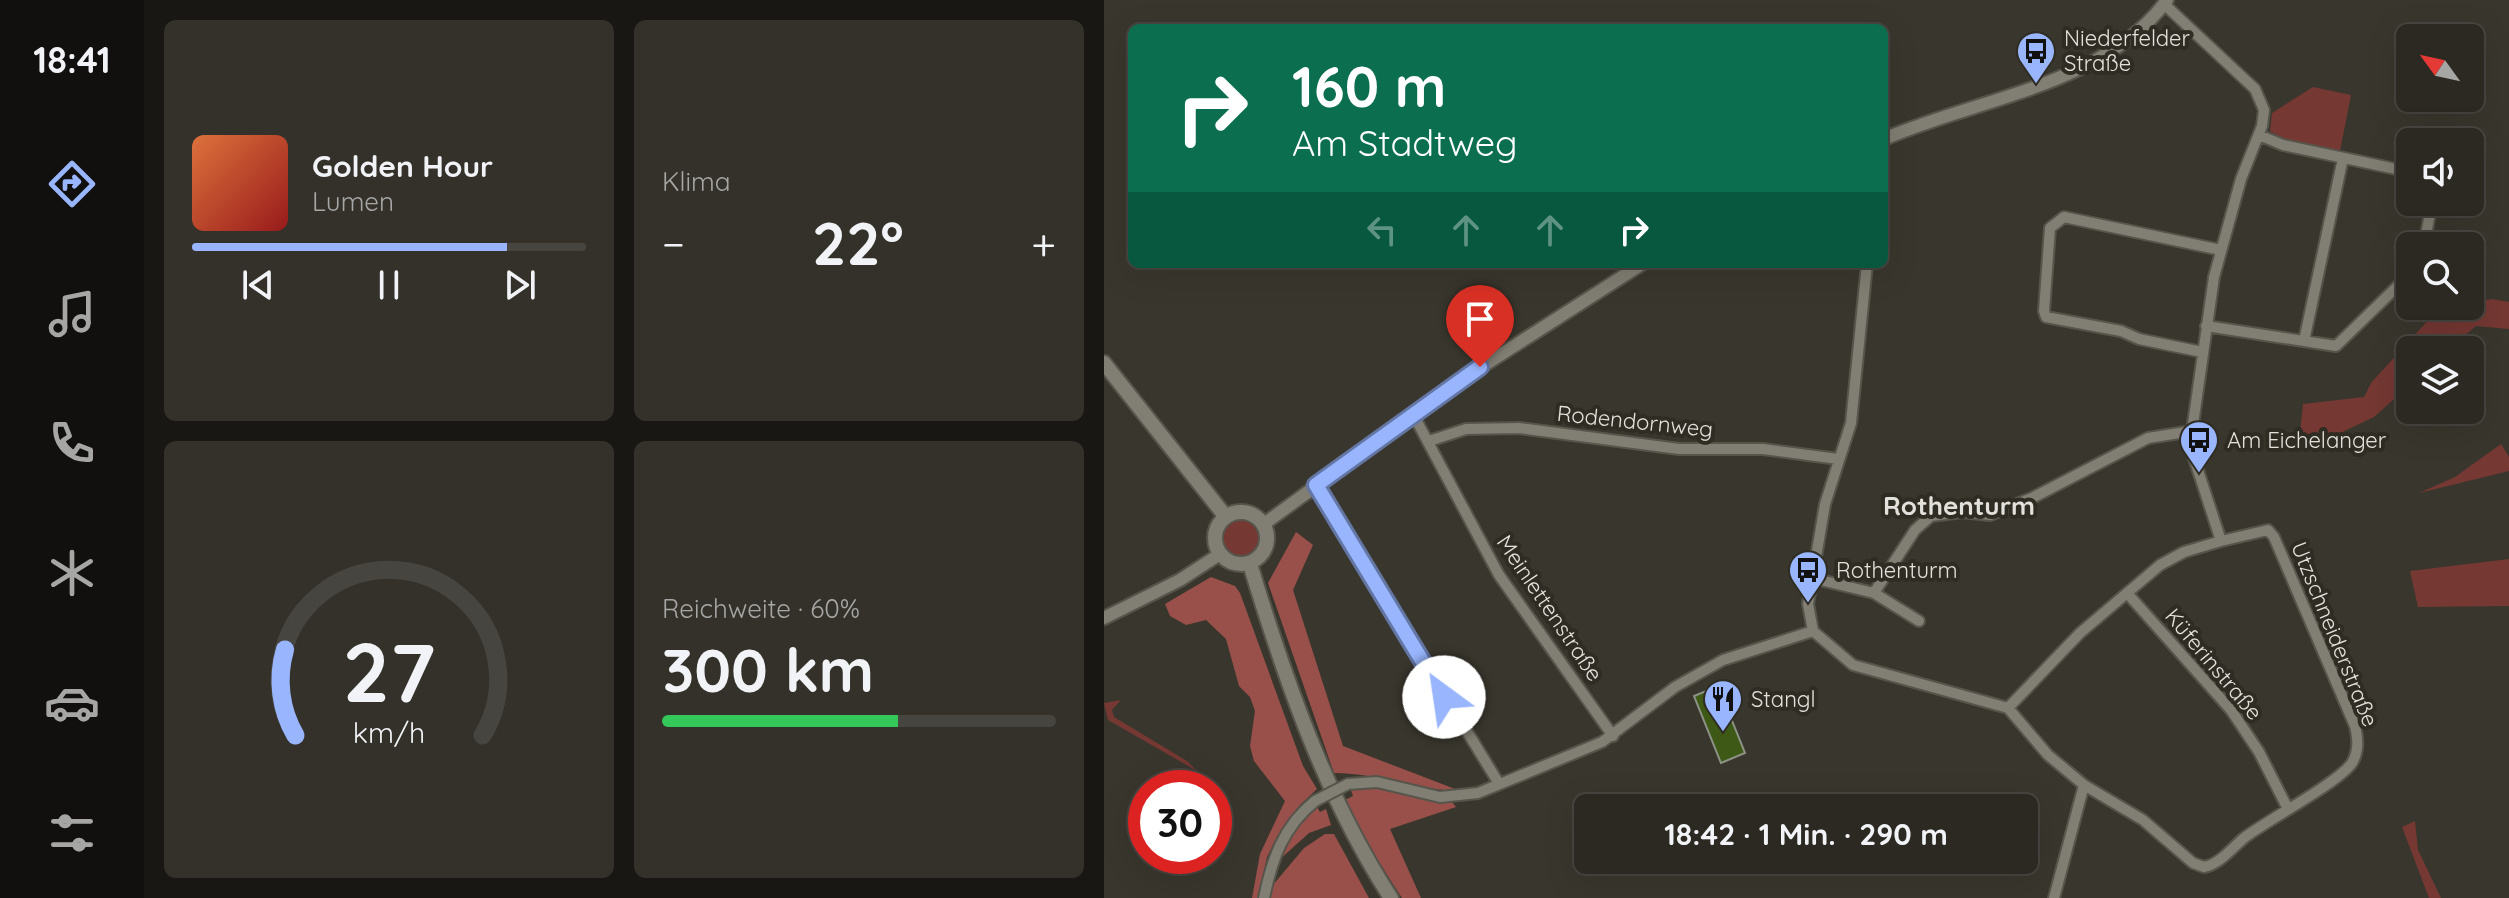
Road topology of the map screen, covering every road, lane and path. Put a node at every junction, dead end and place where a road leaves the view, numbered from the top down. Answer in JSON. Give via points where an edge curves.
{"nodes":[{"id":1,"x":2166,"y":2,"type":"edge"},
{"id":2,"x":2259,"y":135,"type":"junction"},
{"id":3,"x":1888,"y":138,"type":"edge"},
{"id":4,"x":2343,"y":158,"type":"junction"},
{"id":5,"x":2396,"y":169,"type":"edge"},
{"id":6,"x":2221,"y":250,"type":"junction"},
{"id":7,"x":1636,"y":268,"type":"edge"},
{"id":8,"x":1867,"y":268,"type":"edge"},
{"id":9,"x":2396,"y":288,"type":"edge"},
{"id":10,"x":2206,"y":326,"type":"junction"},
{"id":11,"x":2304,"y":341,"type":"junction"},
{"id":12,"x":2202,"y":352,"type":"junction"},
{"id":13,"x":1104,"y":363,"type":"edge"},
{"id":14,"x":1413,"y":414,"type":"junction"},
{"id":15,"x":2192,"y":431,"type":"junction"},
{"id":16,"x":1429,"y":441,"type":"junction"},
{"id":17,"x":1838,"y":459,"type":"junction"},
{"id":18,"x":1316,"y":485,"type":"junction"},
{"id":19,"x":1226,"y":517,"type":"junction"},
{"id":20,"x":1264,"y":524,"type":"junction"},
{"id":21,"x":2221,"y":541,"type":"junction"},
{"id":22,"x":1220,"y":554,"type":"junction"},
{"id":23,"x":1250,"y":564,"type":"junction"},
{"id":24,"x":1812,"y":578,"type":"junction"},
{"id":25,"x":1874,"y":593,"type":"junction"},
{"id":26,"x":2127,"y":593,"type":"junction"},
{"id":27,"x":1104,"y":618,"type":"edge"},
{"id":28,"x":1919,"y":621,"type":"dead end"},
{"id":29,"x":1813,"y":631,"type":"junction"},
{"id":30,"x":2008,"y":708,"type":"junction"},
{"id":31,"x":1613,"y":736,"type":"junction"},
{"id":32,"x":1498,"y":782,"type":"junction"},
{"id":33,"x":2084,"y":785,"type":"junction"},
{"id":34,"x":2287,"y":807,"type":"junction"},
{"id":35,"x":1264,"y":898,"type":"edge"},
{"id":36,"x":1391,"y":898,"type":"edge"},
{"id":37,"x":2054,"y":898,"type":"edge"}],
"edges":[{"from":1,"to":2,"type":"street","via":[[2255,89],[2264,110]]},
{"from":1,"to":3,"type":"street","via":[[2132,38],[2095,63]]},
{"from":2,"to":4,"type":"street"},
{"from":2,"to":6,"type":"street"},
{"from":4,"to":5,"type":"street"},
{"from":4,"to":11,"type":"street"},
{"from":6,"to":10,"type":"street"},
{"from":6,"to":12,"type":"street","via":[[2064,217],[2050,228],[2046,317]]},
{"from":7,"to":14,"type":"street"},
{"from":8,"to":17,"type":"street","via":[[1851,423]]},
{"from":9,"to":11,"type":"street","via":[[2336,346]]},
{"from":10,"to":11,"type":"street"},
{"from":10,"to":12,"type":"street"},
{"from":12,"to":15,"type":"street"},
{"from":13,"to":19,"type":"main road"},
{"from":14,"to":16,"type":"street","name":"Meinlettenstraße"},
{"from":14,"to":18,"type":"street"},
{"from":15,"to":21,"type":"street","via":[[2194,458]]},
{"from":15,"to":25,"type":"street","via":[[2136,443],[1990,515],[1962,512],[1921,521]]},
{"from":16,"to":17,"type":"street","name":"Rodendornweg","via":[[1466,429],[1519,428],[1679,449],[1763,449]]},
{"from":16,"to":31,"type":"street","name":"Meinlettenstraße","via":[[1499,575]]},
{"from":17,"to":24,"type":"street"},
{"from":18,"to":20,"type":"street"},
{"from":18,"to":32,"type":"street"},
{"from":19,"to":20,"type":"main road","via":[[1245,512]]},
{"from":19,"to":22,"type":"main road","via":[[1215,536]]},
{"from":20,"to":23,"type":"main road","via":[[1267,546]]},
{"from":21,"to":26,"type":"street","via":[[2170,558]]},
{"from":21,"to":34,"type":"street","name":"Utzschneiderstraße","via":[[2260,530],[2274,537],[2355,726],[2358,744],[2351,763]]},
{"from":22,"to":23,"type":"main road","via":[[1234,564]]},
{"from":22,"to":27,"type":"street"},
{"from":23,"to":36,"type":"main road","via":[[1318,759],[1349,828]]},
{"from":24,"to":25,"type":"street"},
{"from":24,"to":29,"type":"street","via":[[1808,604]]},
{"from":25,"to":28,"type":"street"},
{"from":26,"to":30,"type":"street"},
{"from":26,"to":34,"type":"street","name":"Küferinstraße","via":[[2231,710]]},
{"from":29,"to":30,"type":"street","via":[[1853,665]]},
{"from":29,"to":31,"type":"street","via":[[1753,648],[1696,674]]},
{"from":30,"to":33,"type":"street","via":[[2048,755]]},
{"from":31,"to":32,"type":"street"},
{"from":32,"to":35,"type":"street","bridge":true,"via":[[1452,798],[1377,782],[1348,784],[1315,801],[1284,835]]},
{"from":33,"to":34,"type":"street","name":"Utzschneiderstraße","via":[[2126,808],[2204,867]]},
{"from":33,"to":37,"type":"street"}]}
